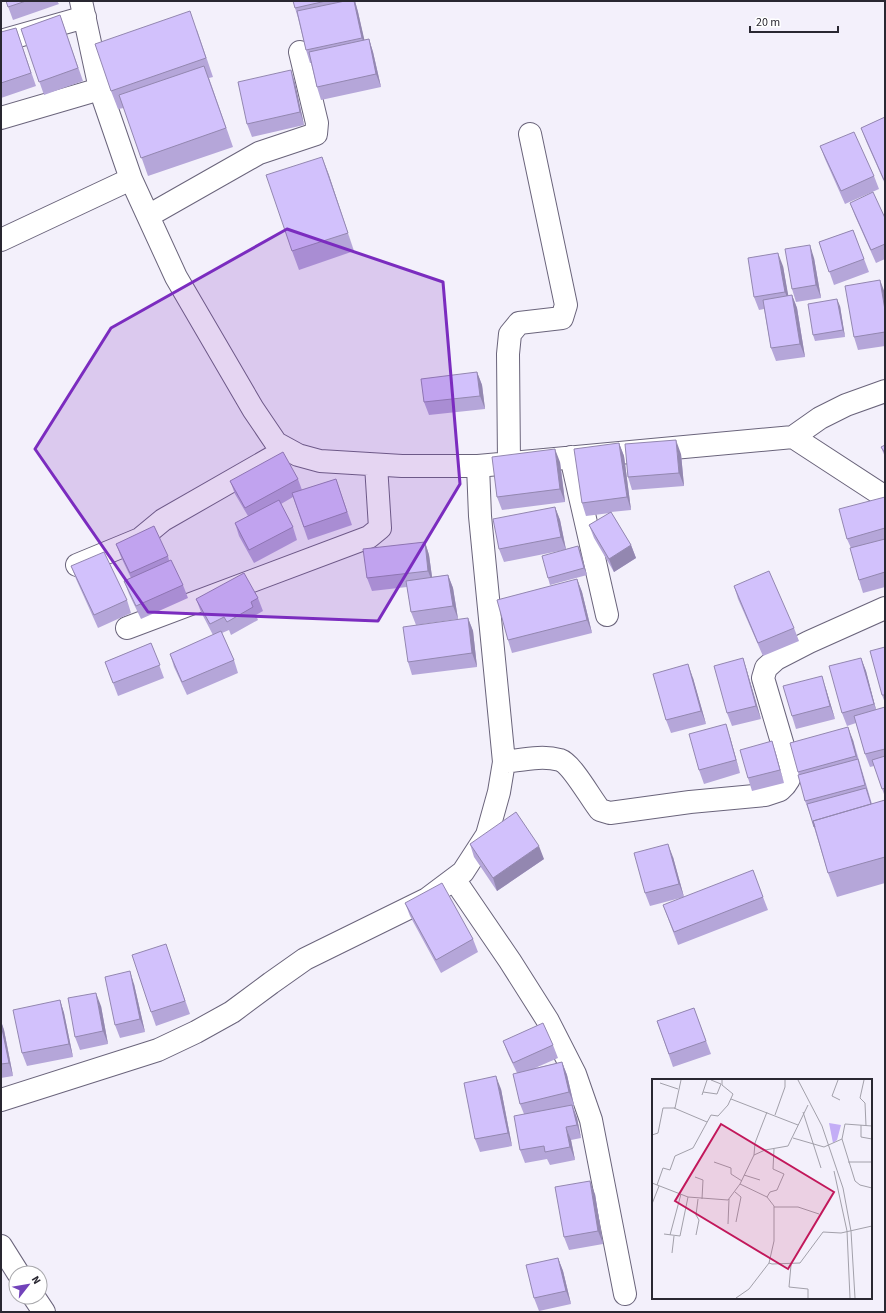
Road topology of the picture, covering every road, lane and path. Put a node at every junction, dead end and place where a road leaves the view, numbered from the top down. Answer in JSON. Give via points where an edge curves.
{"nodes":[{"id":1,"x":83,"y":9,"type":"edge"},
{"id":2,"x":1,"y":41,"type":"edge"},
{"id":3,"x":300,"y":52,"type":"dead end"},
{"id":4,"x":100,"y":89,"type":"junction"},
{"id":5,"x":1,"y":118,"type":"edge"},
{"id":6,"x":530,"y":134,"type":"dead end"},
{"id":7,"x":131,"y":179,"type":"junction"},
{"id":8,"x":148,"y":216,"type":"junction"},
{"id":9,"x":1,"y":240,"type":"edge"},
{"id":10,"x":885,"y":391,"type":"edge"},
{"id":11,"x":793,"y":436,"type":"junction"},
{"id":12,"x":287,"y":449,"type":"junction"},
{"id":13,"x":571,"y":457,"type":"junction"},
{"id":14,"x":510,"y":463,"type":"junction"},
{"id":15,"x":376,"y":465,"type":"junction"},
{"id":16,"x":478,"y":466,"type":"junction"},
{"id":17,"x":885,"y":497,"type":"edge"},
{"id":18,"x":72,"y":567,"type":"edge"},
{"id":19,"x":885,"y":608,"type":"edge"},
{"id":20,"x":607,"y":615,"type":"dead end"},
{"id":21,"x":127,"y":628,"type":"dead end"},
{"id":22,"x":504,"y":762,"type":"junction"},
{"id":23,"x":454,"y":879,"type":"junction"},
{"id":24,"x":1,"y":1100,"type":"edge"},
{"id":25,"x":1,"y":1246,"type":"edge"},
{"id":26,"x":13,"y":1265,"type":"edge"},
{"id":27,"x":625,"y":1294,"type":"dead end"}],
"edges":[{"from":1,"to":2,"type":"street"},
{"from":1,"to":4,"type":"street"},
{"from":3,"to":8,"type":"street","via":[[317,124],[316,134],[259,153]]},
{"from":4,"to":5,"type":"street"},
{"from":4,"to":7,"type":"street"},
{"from":6,"to":14,"type":"street","via":[[566,305],[562,318],[519,323],[510,334]]},
{"from":7,"to":8,"type":"street"},
{"from":7,"to":9,"type":"street"},
{"from":8,"to":12,"type":"street","via":[[176,277],[253,409],[276,443]]},
{"from":10,"to":11,"type":"street","via":[[846,405]]},
{"from":11,"to":13,"type":"street"},
{"from":11,"to":17,"type":"street"},
{"from":12,"to":15,"type":"street","via":[[320,461]]},
{"from":12,"to":18,"type":"street","via":[[163,520],[140,539]]},
{"from":13,"to":14,"type":"street"},
{"from":13,"to":20,"type":"street"},
{"from":14,"to":16,"type":"street"},
{"from":15,"to":16,"type":"street"},
{"from":15,"to":21,"type":"street","via":[[380,528],[369,537]]},
{"from":16,"to":22,"type":"street","via":[[480,516]]},
{"from":19,"to":22,"type":"street","via":[[809,642],[776,659],[766,668],[763,678],[789,766],[789,779],[780,790],[765,795],[610,813],[600,810],[570,768],[561,760],[544,758]]},
{"from":22,"to":23,"type":"street","via":[[487,835],[463,872]]},
{"from":23,"to":24,"type":"street","via":[[426,899],[305,959],[232,1012],[165,1047]]},
{"from":23,"to":27,"type":"street","via":[[548,1021],[575,1074],[591,1120]]},
{"from":25,"to":26,"type":"street"}]}
